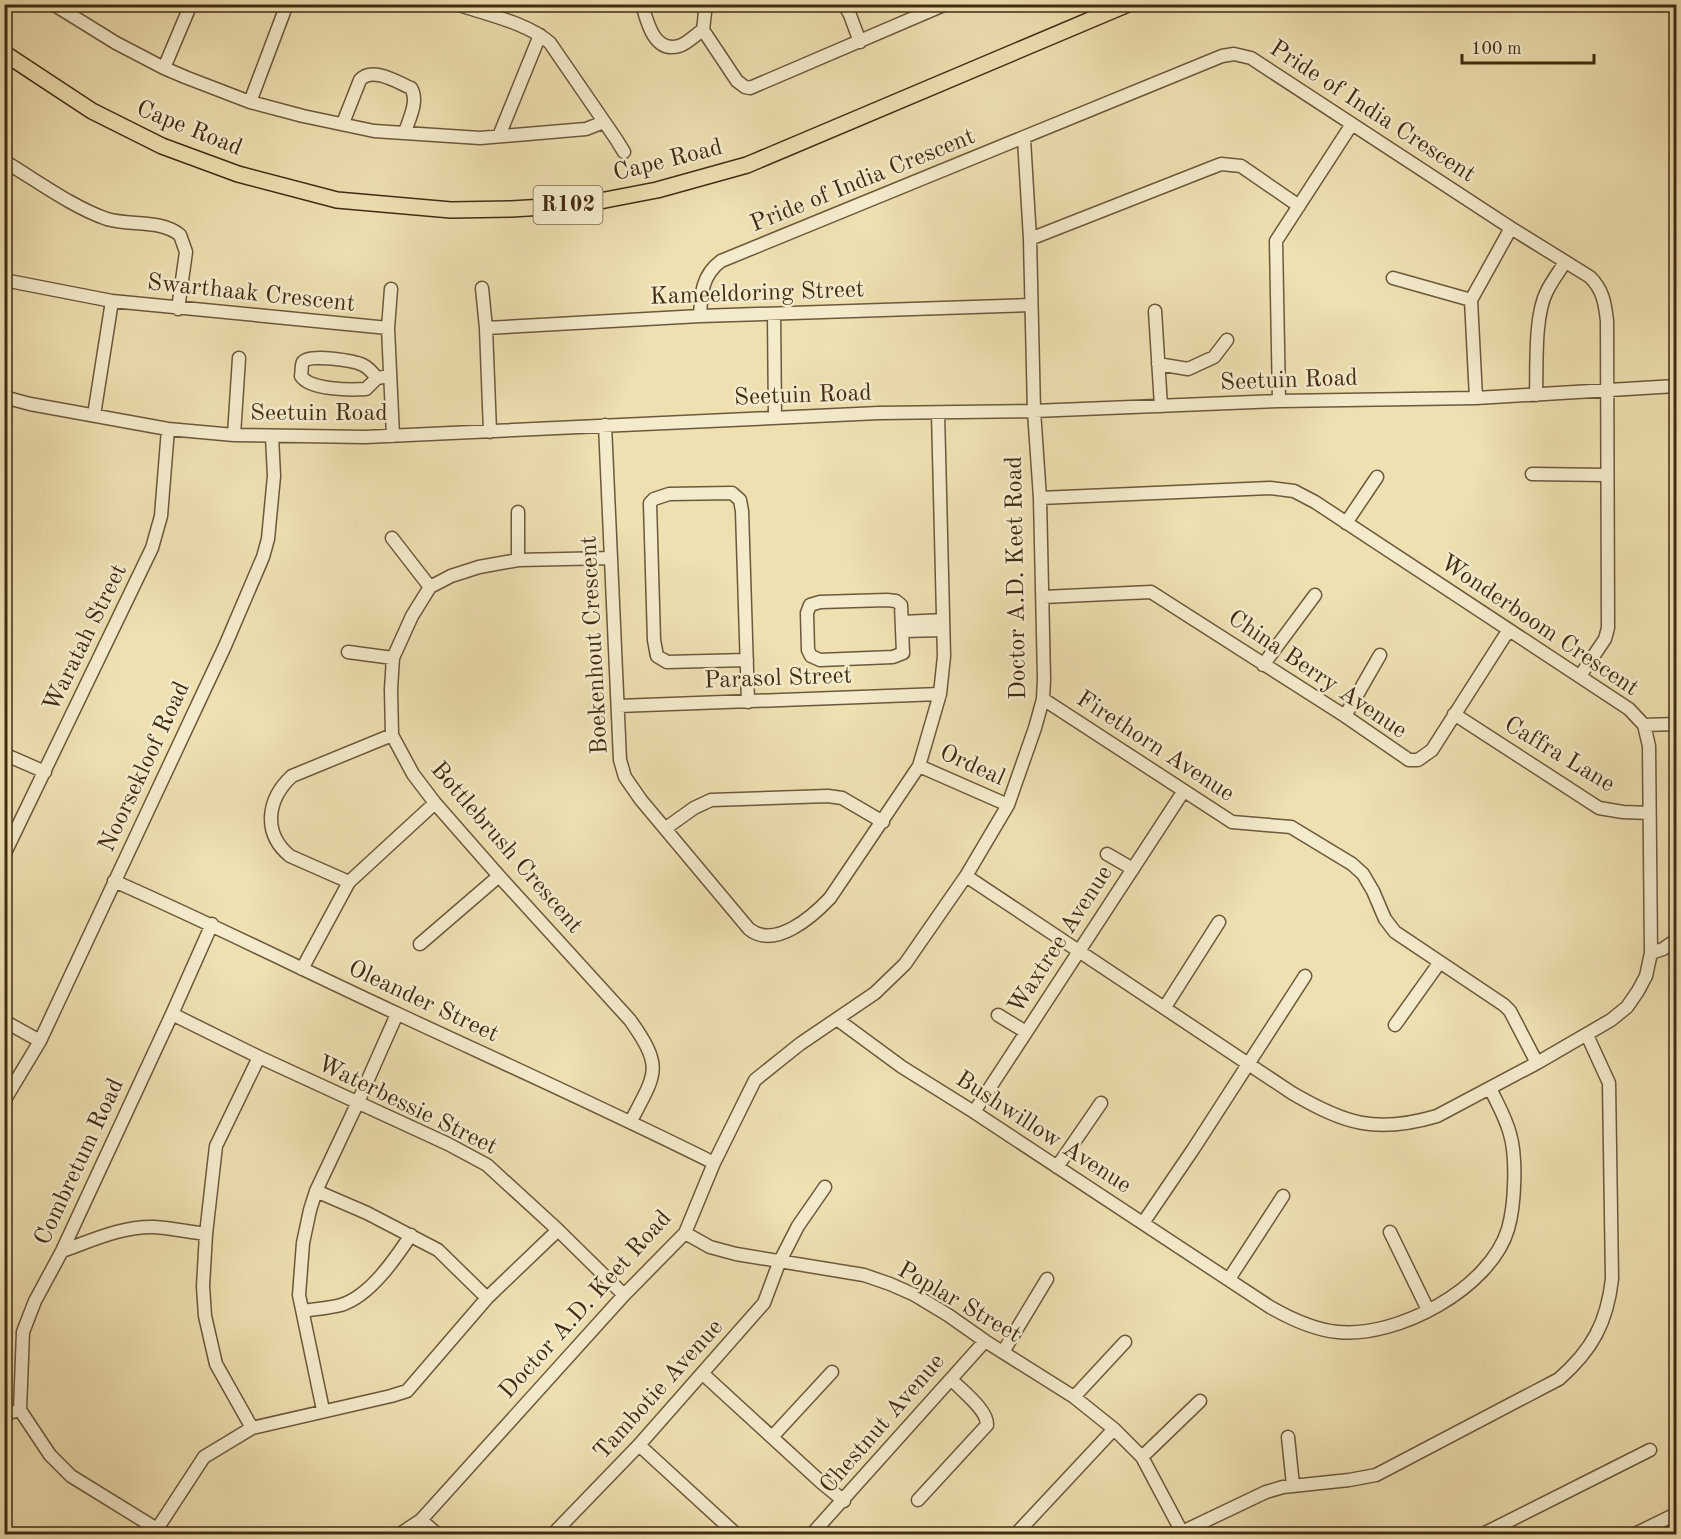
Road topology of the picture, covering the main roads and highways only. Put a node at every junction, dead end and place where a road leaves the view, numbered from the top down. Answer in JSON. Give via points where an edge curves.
{"nodes":[{"id":1,"x":1120,"y":6,"type":"edge"},
{"id":2,"x":4,"y":54,"type":"edge"}],
"edges":[{"from":1,"to":2,"type":"main road","name":"Cape Road","number":"R102","via":[[747,165],[616,198],[511,209],[451,210],[337,201],[238,174],[162,146],[92,111]]}]}
